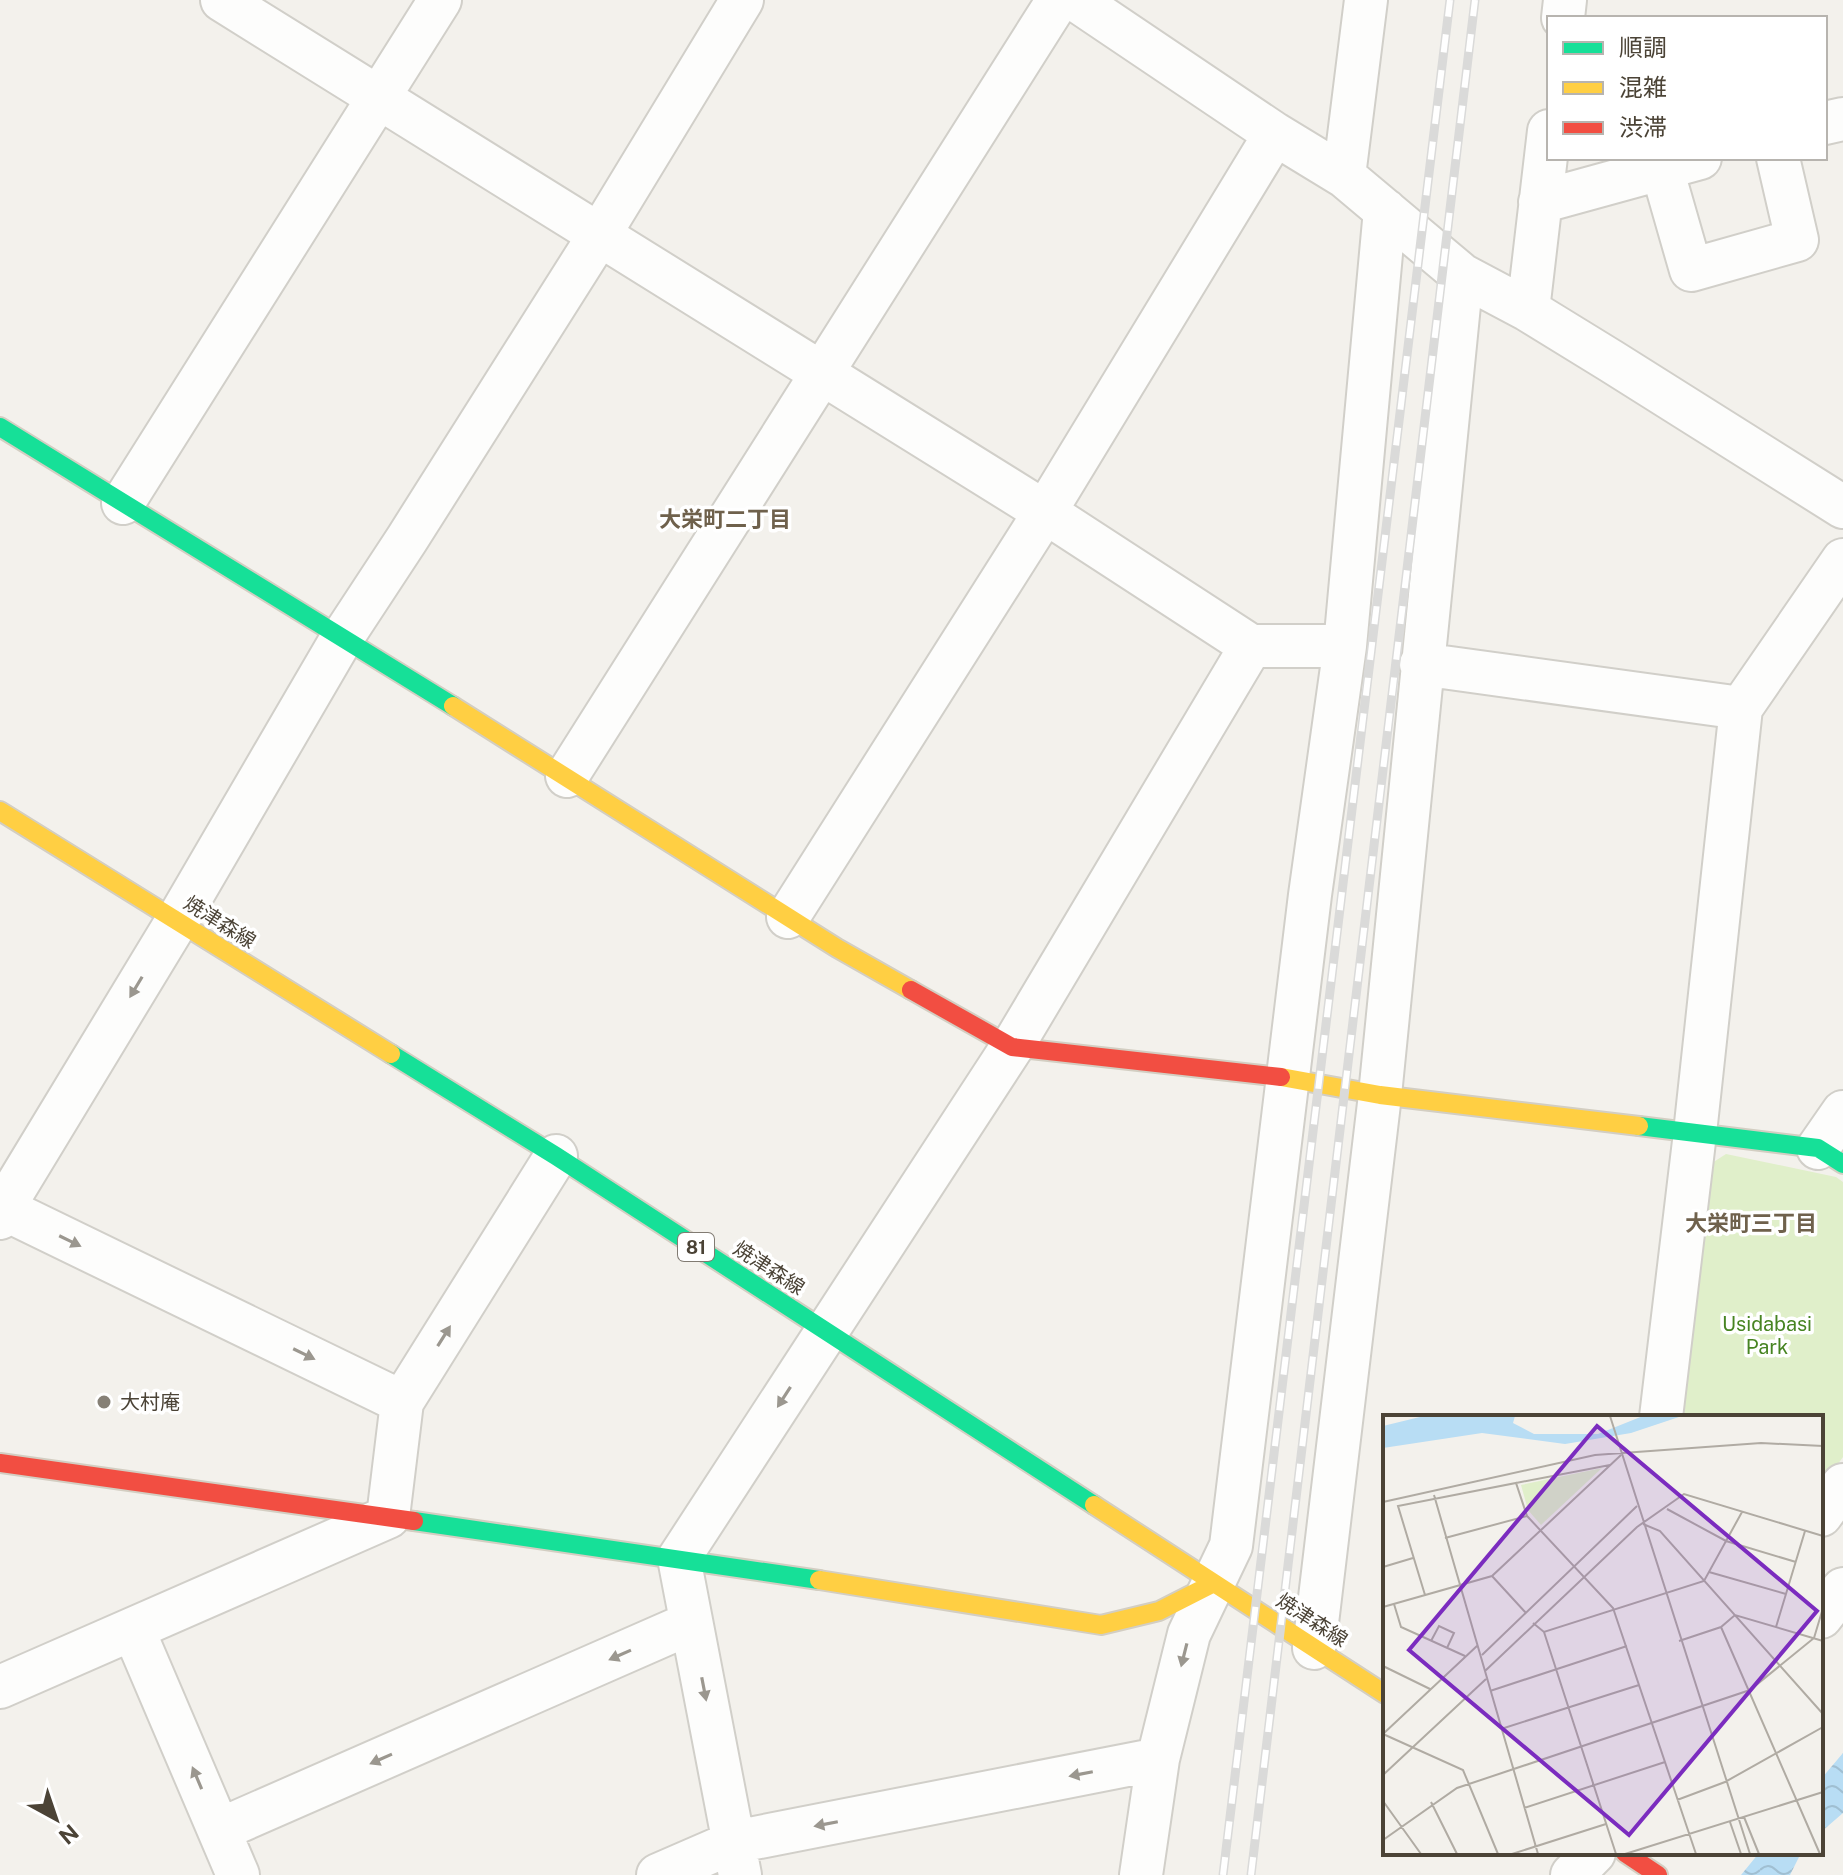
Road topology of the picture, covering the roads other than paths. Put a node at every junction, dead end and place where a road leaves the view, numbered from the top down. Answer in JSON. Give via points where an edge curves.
{"nodes":[{"id":1,"x":222,"y":0,"type":"edge"},
{"id":2,"x":440,"y":0,"type":"edge"},
{"id":3,"x":742,"y":0,"type":"edge"},
{"id":4,"x":1058,"y":0,"type":"edge"},
{"id":5,"x":1076,"y":0,"type":"edge"},
{"id":6,"x":1366,"y":0,"type":"edge"},
{"id":7,"x":379,"y":98,"type":"junction"},
{"id":8,"x":1275,"y":134,"type":"junction"},
{"id":9,"x":1547,"y":147,"type":"edge"},
{"id":10,"x":1778,"y":160,"type":"edge"},
{"id":11,"x":1681,"y":163,"type":"edge"},
{"id":12,"x":1344,"y":176,"type":"junction"},
{"id":13,"x":1540,"y":202,"type":"junction"},
{"id":14,"x":1385,"y":210,"type":"junction"},
{"id":15,"x":598,"y":237,"type":"junction"},
{"id":16,"x":1462,"y":275,"type":"junction"},
{"id":17,"x":1528,"y":310,"type":"junction"},
{"id":18,"x":822,"y":376,"type":"junction"},
{"id":19,"x":0,"y":427,"type":"edge"},
{"id":20,"x":123,"y":503,"type":"junction"},
{"id":21,"x":1843,"y":507,"type":"edge"},
{"id":22,"x":1045,"y":512,"type":"junction"},
{"id":23,"x":1843,"y":560,"type":"edge"},
{"id":24,"x":342,"y":638,"type":"junction"},
{"id":25,"x":1251,"y":646,"type":"junction"},
{"id":26,"x":1345,"y":646,"type":"junction"},
{"id":27,"x":1421,"y":664,"type":"junction"},
{"id":28,"x":1741,"y":708,"type":"junction"},
{"id":29,"x":567,"y":776,"type":"junction"},
{"id":30,"x":0,"y":811,"type":"edge"},
{"id":31,"x":788,"y":917,"type":"junction"},
{"id":32,"x":177,"y":921,"type":"junction"},
{"id":33,"x":1012,"y":1047,"type":"junction"},
{"id":34,"x":1287,"y":1078,"type":"junction"},
{"id":35,"x":1380,"y":1095,"type":"junction"},
{"id":36,"x":1843,"y":1112,"type":"edge"},
{"id":37,"x":1695,"y":1133,"type":"junction"},
{"id":38,"x":556,"y":1156,"type":"junction"},
{"id":39,"x":1831,"y":1156,"type":"edge"},
{"id":40,"x":1,"y":1211,"type":"edge"},
{"id":41,"x":826,"y":1331,"type":"junction"},
{"id":42,"x":402,"y":1402,"type":"junction"},
{"id":43,"x":1661,"y":1415,"type":"edge"},
{"id":44,"x":0,"y":1463,"type":"edge"},
{"id":45,"x":1843,"y":1485,"type":"edge"},
{"id":46,"x":1823,"y":1512,"type":"edge"},
{"id":47,"x":388,"y":1517,"type":"junction"},
{"id":48,"x":679,"y":1558,"type":"junction"},
{"id":49,"x":1214,"y":1583,"type":"junction"},
{"id":50,"x":1843,"y":1589,"type":"edge"},
{"id":51,"x":1823,"y":1614,"type":"edge"},
{"id":52,"x":691,"y":1623,"type":"junction"},
{"id":53,"x":133,"y":1629,"type":"junction"},
{"id":54,"x":1314,"y":1648,"type":"junction"},
{"id":55,"x":0,"y":1687,"type":"edge"},
{"id":56,"x":1383,"y":1693,"type":"edge"},
{"id":57,"x":1158,"y":1759,"type":"junction"},
{"id":58,"x":219,"y":1830,"type":"junction"},
{"id":59,"x":1592,"y":1855,"type":"edge"},
{"id":60,"x":1628,"y":1855,"type":"edge"},
{"id":61,"x":737,"y":1858,"type":"edge"},
{"id":62,"x":1651,"y":1870,"type":"edge"},
{"id":63,"x":238,"y":1875,"type":"edge"},
{"id":64,"x":658,"y":1875,"type":"edge"},
{"id":65,"x":1141,"y":1875,"type":"edge"},
{"id":66,"x":1572,"y":1875,"type":"edge"}],
"edges":[{"from":1,"to":7,"type":"street"},
{"from":2,"to":7,"type":"street"},
{"from":3,"to":15,"type":"street"},
{"from":4,"to":18,"type":"street"},
{"from":5,"to":8,"type":"street"},
{"from":6,"to":12,"type":"street"},
{"from":7,"to":15,"type":"street"},
{"from":7,"to":20,"type":"street"},
{"from":8,"to":12,"type":"street"},
{"from":8,"to":22,"type":"street"},
{"from":9,"to":13,"type":"street"},
{"from":10,"to":11,"type":"street","via":[[1797,240],[1691,270]]},
{"from":11,"to":13,"type":"street"},
{"from":12,"to":14,"type":"street"},
{"from":13,"to":17,"type":"street"},
{"from":14,"to":16,"type":"street"},
{"from":14,"to":26,"type":"street"},
{"from":15,"to":18,"type":"street"},
{"from":15,"to":24,"type":"street"},
{"from":16,"to":17,"type":"street"},
{"from":16,"to":27,"type":"street"},
{"from":17,"to":21,"type":"street"},
{"from":18,"to":22,"type":"street"},
{"from":18,"to":29,"type":"street"},
{"from":19,"to":20,"type":"street"},
{"from":20,"to":24,"type":"street"},
{"from":22,"to":25,"type":"street"},
{"from":22,"to":31,"type":"street"},
{"from":23,"to":28,"type":"street"},
{"from":24,"to":29,"type":"street"},
{"from":24,"to":32,"type":"street"},
{"from":25,"to":26,"type":"street"},
{"from":25,"to":33,"type":"street"},
{"from":26,"to":34,"type":"street"},
{"from":27,"to":28,"type":"street"},
{"from":27,"to":35,"type":"street"},
{"from":28,"to":37,"type":"street"},
{"from":29,"to":31,"type":"street"},
{"from":30,"to":32,"type":"street","name":"焼津森線","number":"81"},
{"from":31,"to":33,"type":"street"},
{"from":32,"to":38,"type":"street","name":"焼津森線","number":"81"},
{"from":32,"to":40,"type":"street","one_way":true},
{"from":33,"to":34,"type":"street"},
{"from":33,"to":41,"type":"street"},
{"from":34,"to":35,"type":"street"},
{"from":34,"to":49,"type":"street","via":[[1231,1546]]},
{"from":35,"to":37,"type":"street"},
{"from":35,"to":54,"type":"street"},
{"from":36,"to":39,"type":"street"},
{"from":37,"to":39,"type":"street"},
{"from":37,"to":43,"type":"street"},
{"from":38,"to":41,"type":"street","name":"焼津森線","number":"81"},
{"from":42,"to":38,"type":"street","one_way":true},
{"from":40,"to":42,"type":"street","one_way":true},
{"from":41,"to":48,"type":"street","one_way":true},
{"from":41,"to":49,"type":"street","name":"焼津森線","number":"81"},
{"from":42,"to":47,"type":"street"},
{"from":44,"to":47,"type":"street"},
{"from":45,"to":46,"type":"street"},
{"from":47,"to":48,"type":"street"},
{"from":47,"to":53,"type":"street"},
{"from":48,"to":49,"type":"street","via":[[1101,1625],[1159,1611]]},
{"from":48,"to":52,"type":"street"},
{"from":49,"to":54,"type":"street","name":"焼津森線","number":"81"},
{"from":49,"to":57,"type":"street","one_way":true,"via":[[1189,1634]]},
{"from":50,"to":51,"type":"street"},
{"from":52,"to":58,"type":"street","one_way":true},
{"from":52,"to":61,"type":"street","one_way":true},
{"from":53,"to":55,"type":"street"},
{"from":58,"to":53,"type":"street","one_way":true},
{"from":54,"to":56,"type":"street","name":"焼津森線","number":"81"},
{"from":57,"to":61,"type":"street","one_way":true},
{"from":57,"to":65,"type":"street"},
{"from":58,"to":63,"type":"street"},
{"from":59,"to":66,"type":"street"},
{"from":60,"to":62,"type":"street"},
{"from":61,"to":64,"type":"street"}]}
